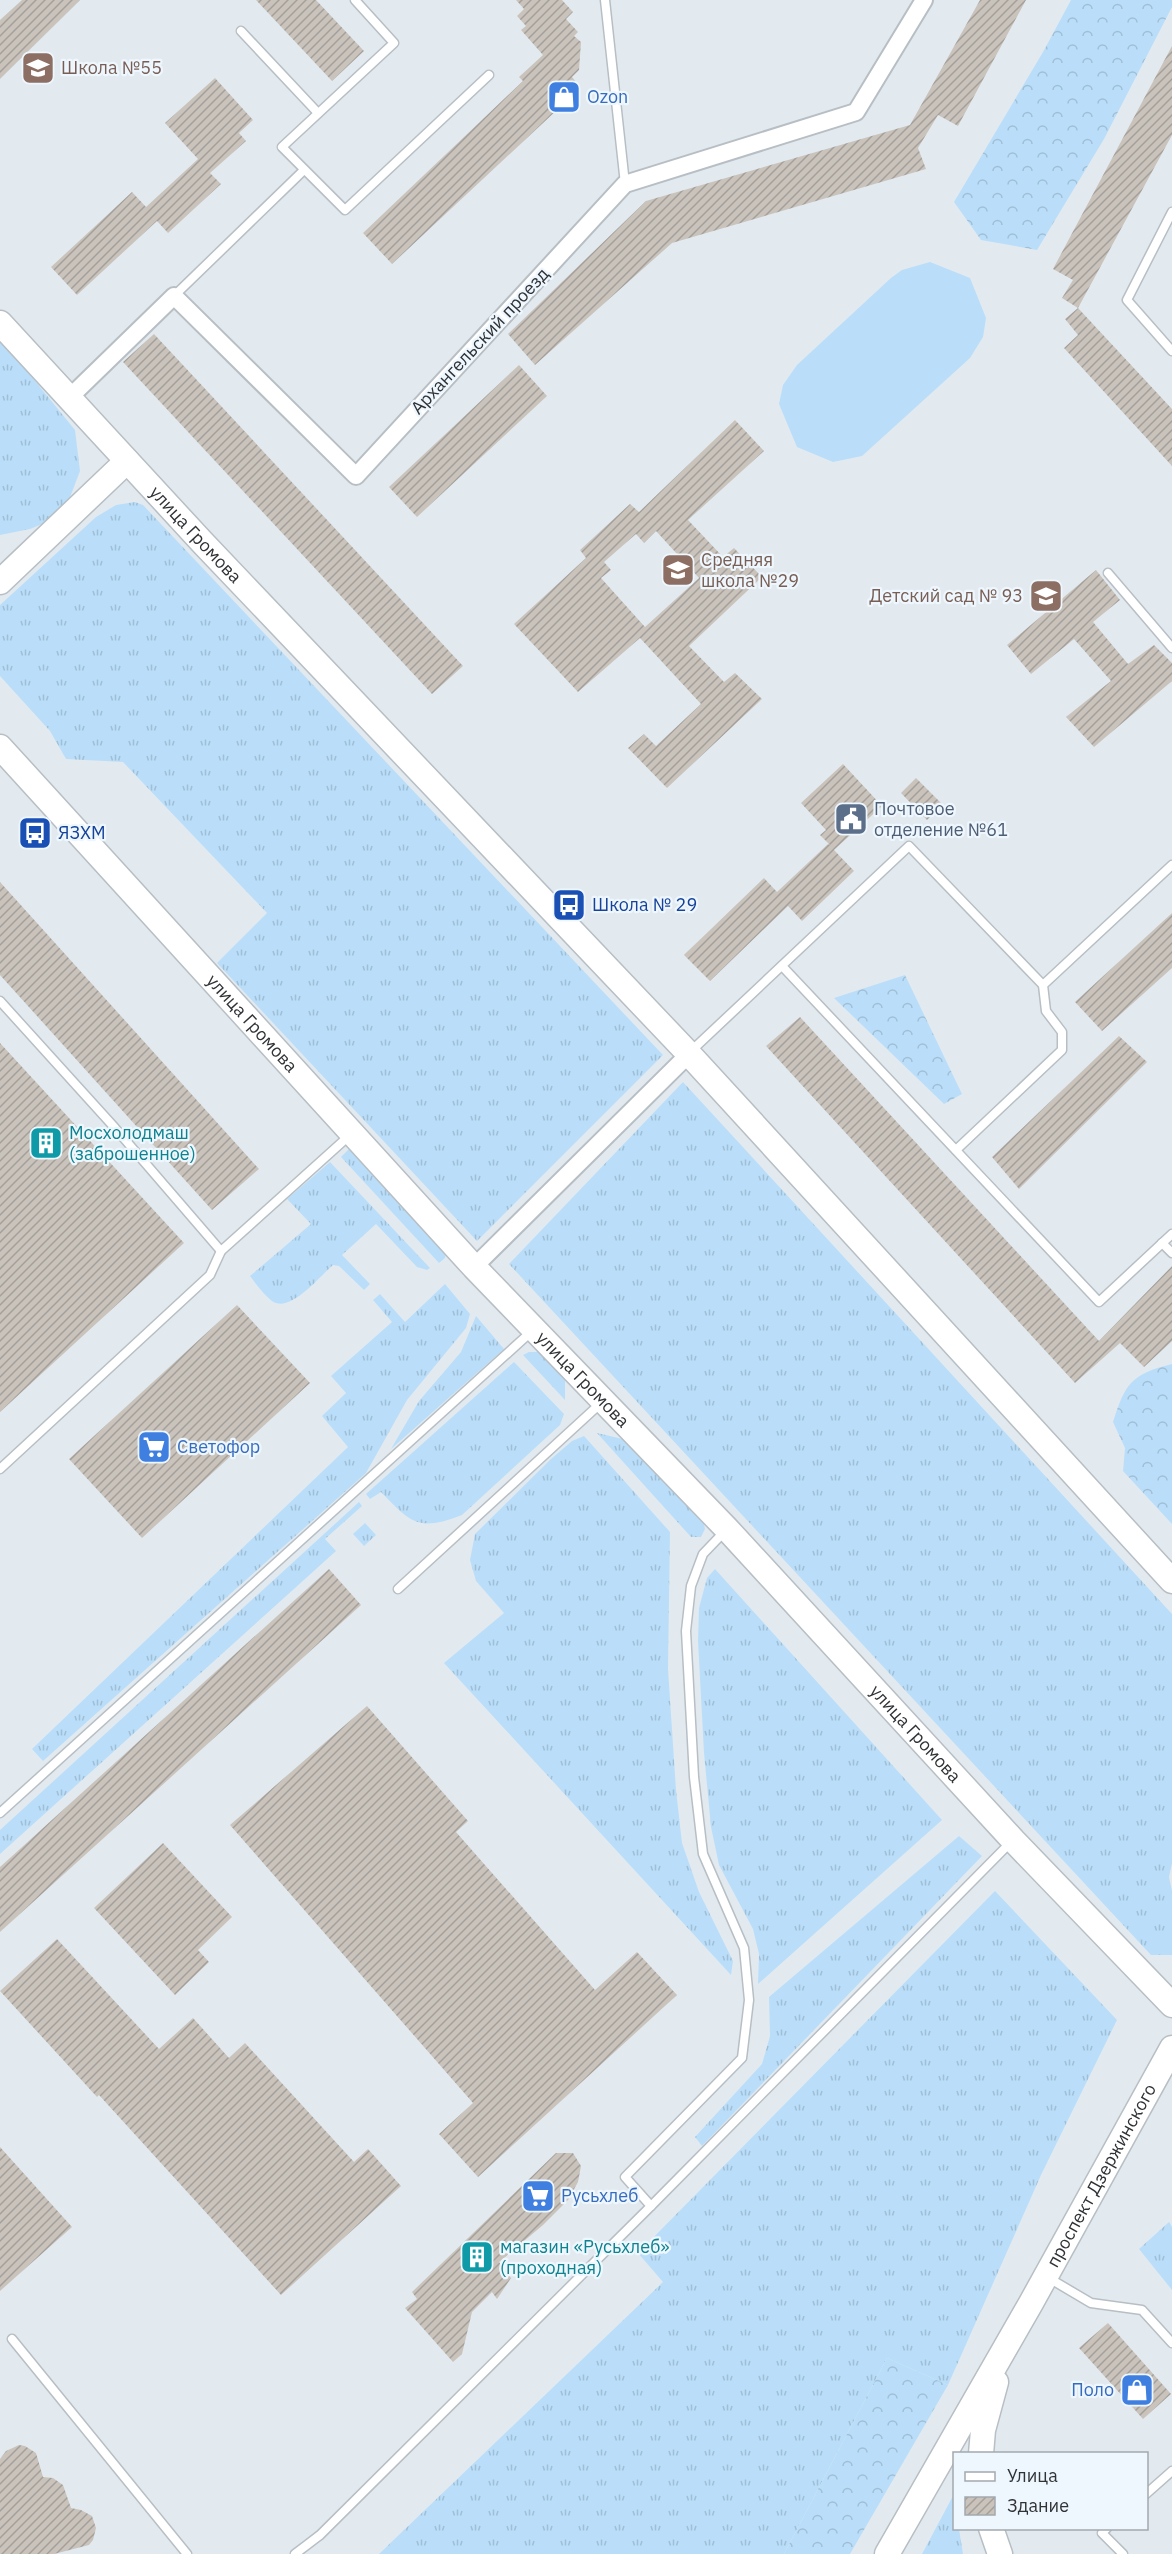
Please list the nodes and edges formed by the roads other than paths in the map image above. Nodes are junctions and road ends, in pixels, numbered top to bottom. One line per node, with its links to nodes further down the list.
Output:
1 (355, 0): 6 (lane)
2 (605, 0): 8 (lane)
3 (924, 0): 8 (street)
4 (241, 30): 6 (lane)
5 (489, 75): 7 (lane)
6 (318, 113): 7 (lane)
7 (304, 170): 10 (lane)
8 (625, 184): 10 (street, Архангельский проезд)
9 (1172, 212): 12 (lane)
10 (174, 296): 13 (street)
11 (0, 322): 13 (street, улица Громова)
12 (1172, 351)
13 (69, 398): 14 (street, улица Громова)
14 (128, 461): 16 (street); 23 (street, улица Громова)
15 (1108, 573): 17 (lane)
16 (0, 582)
17 (1172, 648)
18 (2, 751): 24 (street, улица Громова)
19 (1172, 865): 21 (lane)
20 (782, 966): 21 (lane); 23 (lane); 25 (lane)
21 (1043, 985): 25 (lane)
22 (0, 1001): 28 (lane)
23 (688, 1054): 30 (street); 35 (street, улица Громова)
24 (353, 1132): 28 (lane); 30 (street, улица Громова)
25 (956, 1150): 27 (lane)
26 (1172, 1234): 27 (lane)
27 (1162, 1243): 29 (lane)
28 (221, 1251): 33 (lane)
29 (1172, 1253)
30 (474, 1267): 31 (street, улица Громова)
31 (535, 1329): 32 (street, улица Громова); 37 (lane)
32 (603, 1400): 34 (street, улица Громова); 36 (lane)
33 (0, 1469)
34 (727, 1529): 38 (street, улица Громова); 41 (lane)
35 (1172, 1581)
36 (398, 1589)
37 (0, 1813)
38 (1013, 1840): 39 (street, улица Громова); 41 (lane)
39 (1172, 2005)
40 (1172, 2048): 42 (street, проспект Дзержинского)
41 (651, 2206): 52 (lane)
42 (1046, 2276): 43 (street, проспект Дзержинского); 45 (lane)
43 (1031, 2303): 46 (street); 53 (street)
44 (12, 2339): 51 (lane)
45 (1172, 2343)
46 (981, 2452)
47 (1172, 2471): 48 (lane)
48 (1148, 2492)
49 (991, 2530): 54 (street)
50 (1106, 2530): 55 (lane)
51 (187, 2554)
52 (295, 2554)
53 (887, 2554)
54 (1000, 2554)
55 (1124, 2554)

